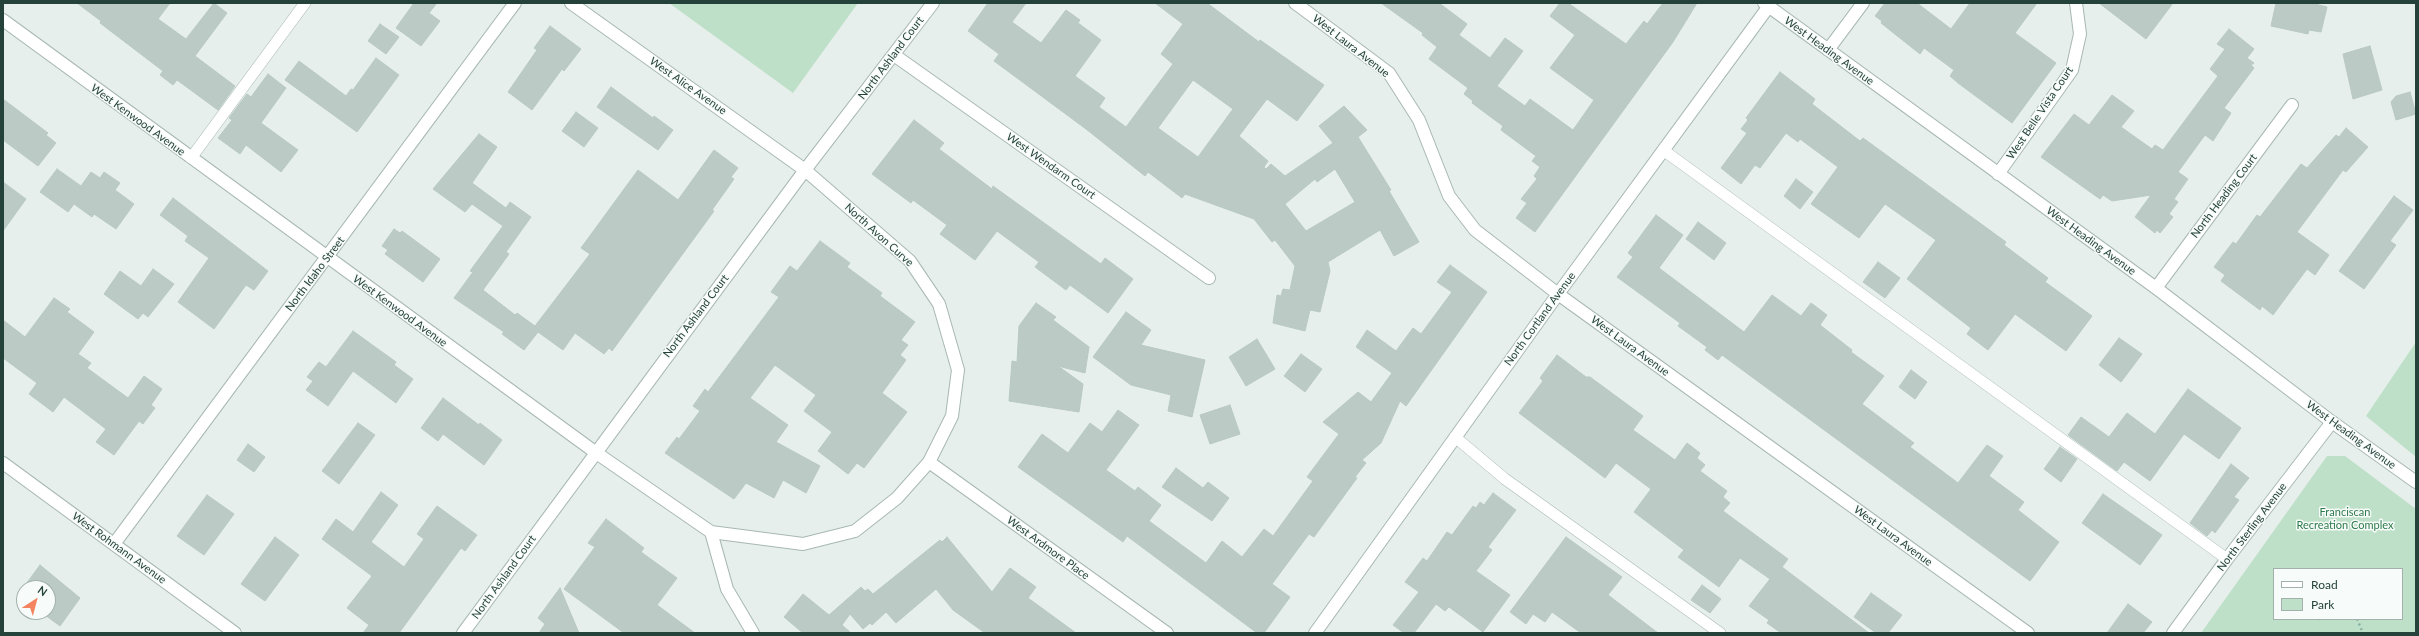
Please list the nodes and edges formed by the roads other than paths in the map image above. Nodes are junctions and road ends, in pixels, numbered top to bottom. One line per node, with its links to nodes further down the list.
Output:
1 (305, 3): 14 (lane)
2 (515, 3): 17 (street, North Idaho Street)
3 (572, 3): 15 (street, West Alice Avenue)
4 (933, 3): 11 (street, North Ashland Court)
5 (1295, 3): 20 (street, West Laura Avenue)
6 (1863, 3): 10 (street)
7 (2076, 3): 16 (street, West Belle Vista Court)
8 (1766, 5): 10 (street, West Heading Avenue); 13 (street, North Cortland Avenue)
9 (3, 20): 14 (street, West Kenwood Avenue)
10 (1828, 50): 16 (street, West Heading Avenue)
11 (894, 55): 15 (street, North Ashland Court); 18 (street, West Wendarm Court)
12 (2292, 105): 19 (street, North Heading Court)
13 (1664, 150): 20 (street, North Cortland Avenue); 29 (lane)
14 (190, 158): 17 (street, West Kenwood Avenue)
15 (805, 170): 23 (street, North Ashland Court); 24 (street, North Avon Curve)
16 (1998, 174): 19 (street, West Heading Avenue)
17 (327, 257): 23 (street, West Kenwood Avenue); 28 (street, North Idaho Street)
18 (1208, 278)
19 (2156, 288): 21 (street, West Heading Avenue)
20 (1558, 294): 22 (street, North Cortland Avenue); 36 (street, West Laura Avenue)
21 (2332, 422): 26 (street, West Heading Avenue); 29 (street, North Sterling Avenue)
22 (1455, 437): 34 (street, North Cortland Avenue); 35 (lane)
23 (595, 452): 27 (street, West Kenwood Avenue); 31 (street, North Ashland Court)
24 (929, 462): 27 (street, North Avon Curve); 33 (street, West Ardmore Place)
25 (3, 463): 28 (street, West Rohmann Avenue)
26 (2416, 482)
27 (712, 532): 32 (street)
28 (114, 544): 30 (street, West Rohmann Avenue)
29 (2226, 559): 37 (street, North Sterling Avenue)
30 (235, 633)
31 (463, 633)
32 (753, 633)
33 (1167, 633)
34 (1315, 633)
35 (1720, 633)
36 (2028, 633)
37 (2173, 633)

